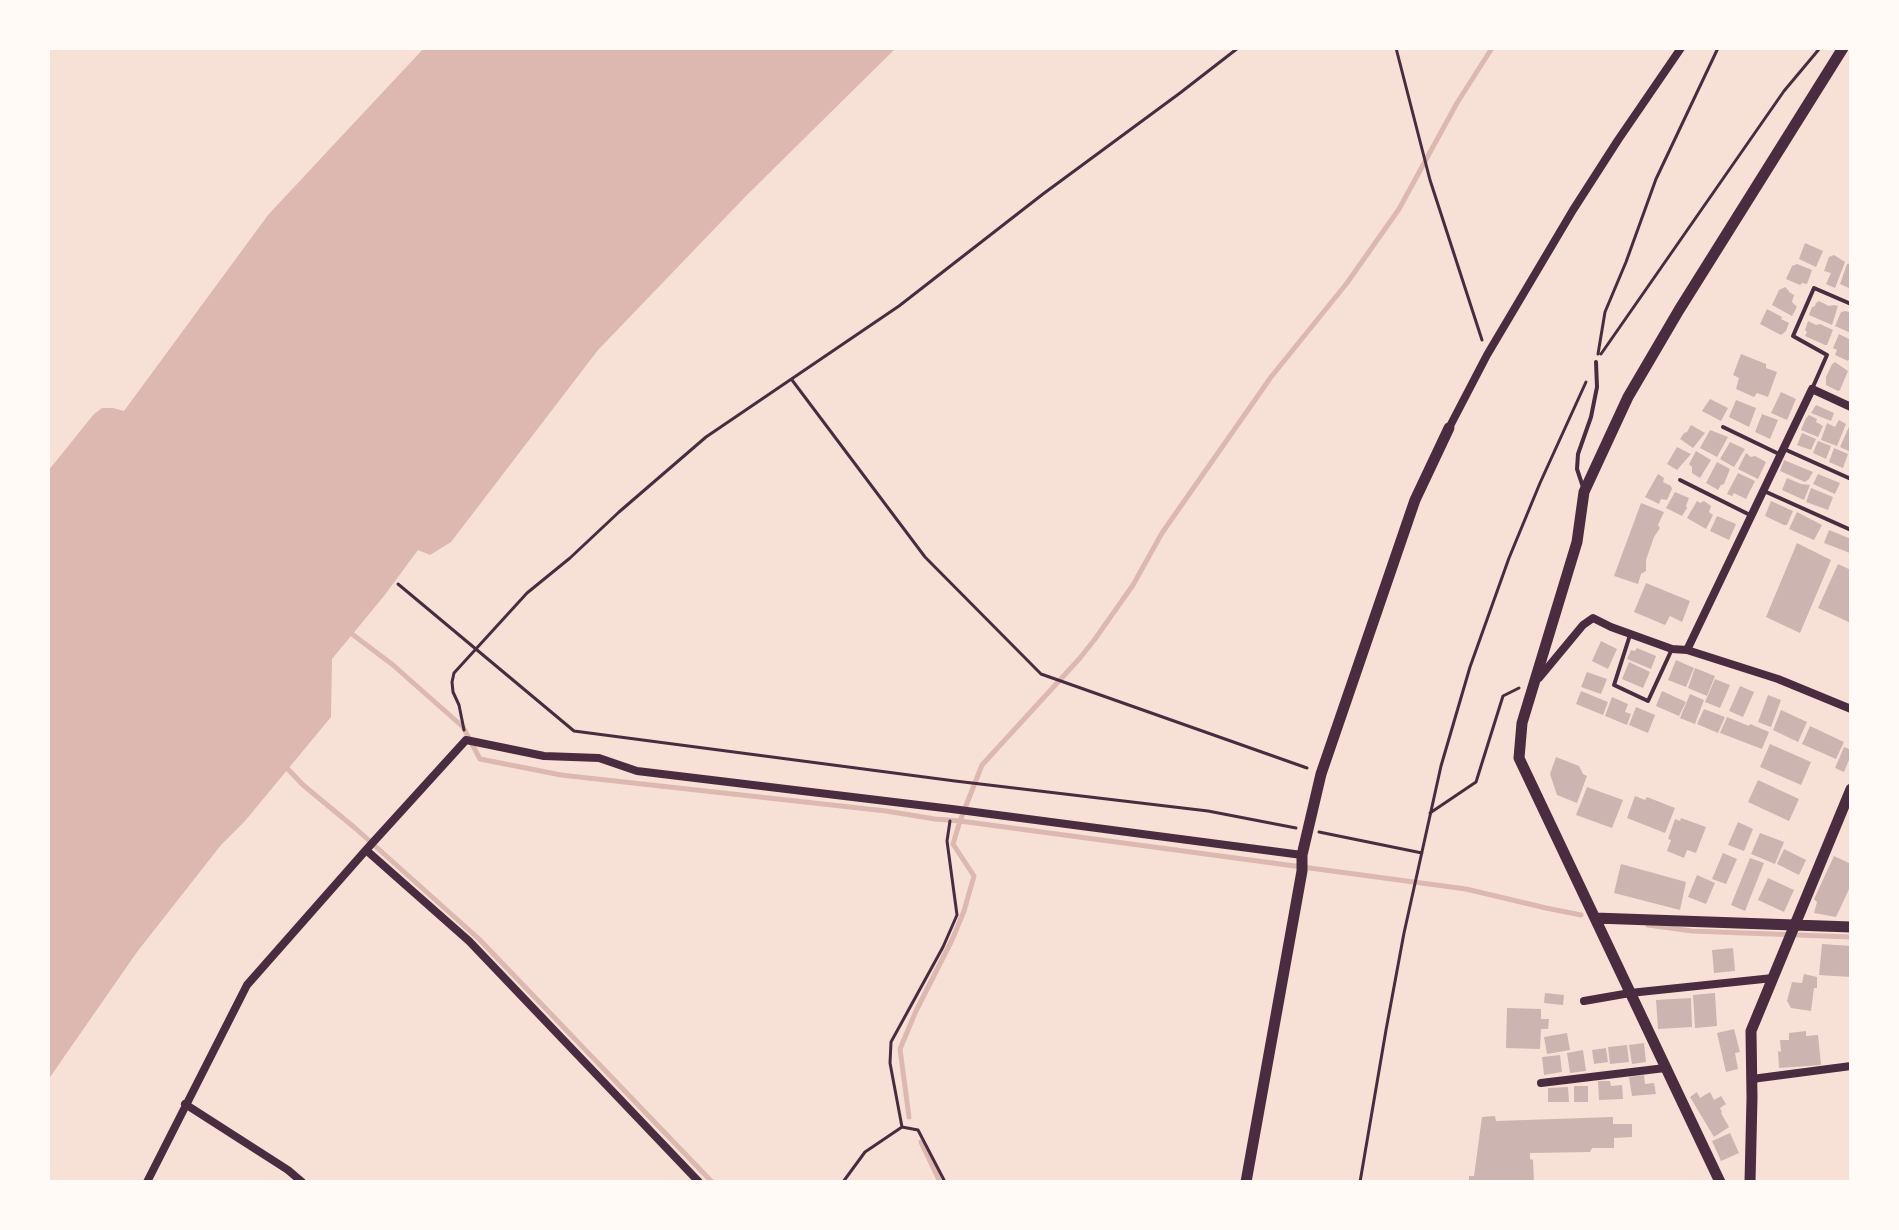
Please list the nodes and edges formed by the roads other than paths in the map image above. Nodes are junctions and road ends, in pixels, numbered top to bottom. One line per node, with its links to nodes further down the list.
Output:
1 (1681, 48): 8 (street)
2 (1843, 48): 13 (street)
3 (1851, 304): 5 (lane)
4 (1596, 362): 13 (lane)
5 (1812, 389): 6 (street); 9 (street)
6 (1851, 407)
7 (1723, 427): 9 (lane)
8 (1449, 428): 23 (street)
9 (1781, 451): 10 (lane); 12 (street)
10 (1851, 479)
11 (1680, 480): 14 (lane)
12 (1762, 490): 14 (street); 15 (lane)
13 (1584, 492): 19 (street)
14 (1750, 515): 18 (street)
15 (1851, 530)
16 (1630, 633): 17 (street); 17 (lane); 19 (street)
17 (1672, 649): 18 (street)
18 (1687, 650): 20 (street)
19 (1536, 681): 24 (street)
20 (1851, 709)
21 (1851, 789): 25 (street)
22 (366, 849): 23 (street); 34 (street); 37 (street)
23 (1302, 856): 38 (street)
24 (1595, 918): 25 (street); 28 (street)
25 (1794, 926): 26 (street); 27 (street)
26 (1851, 927)
27 (1773, 978): 28 (street); 32 (street)
28 (1630, 993): 29 (street); 31 (street)
29 (1584, 1001)
30 (1851, 1066): 32 (street)
31 (1665, 1068): 33 (street); 39 (street)
32 (1752, 1079): 40 (street)
33 (1541, 1083)
34 (185, 1104): 35 (street); 36 (street)
35 (147, 1182)
36 (302, 1182)
37 (699, 1182)
38 (1246, 1182)
39 (1720, 1182)
40 (1750, 1182)

